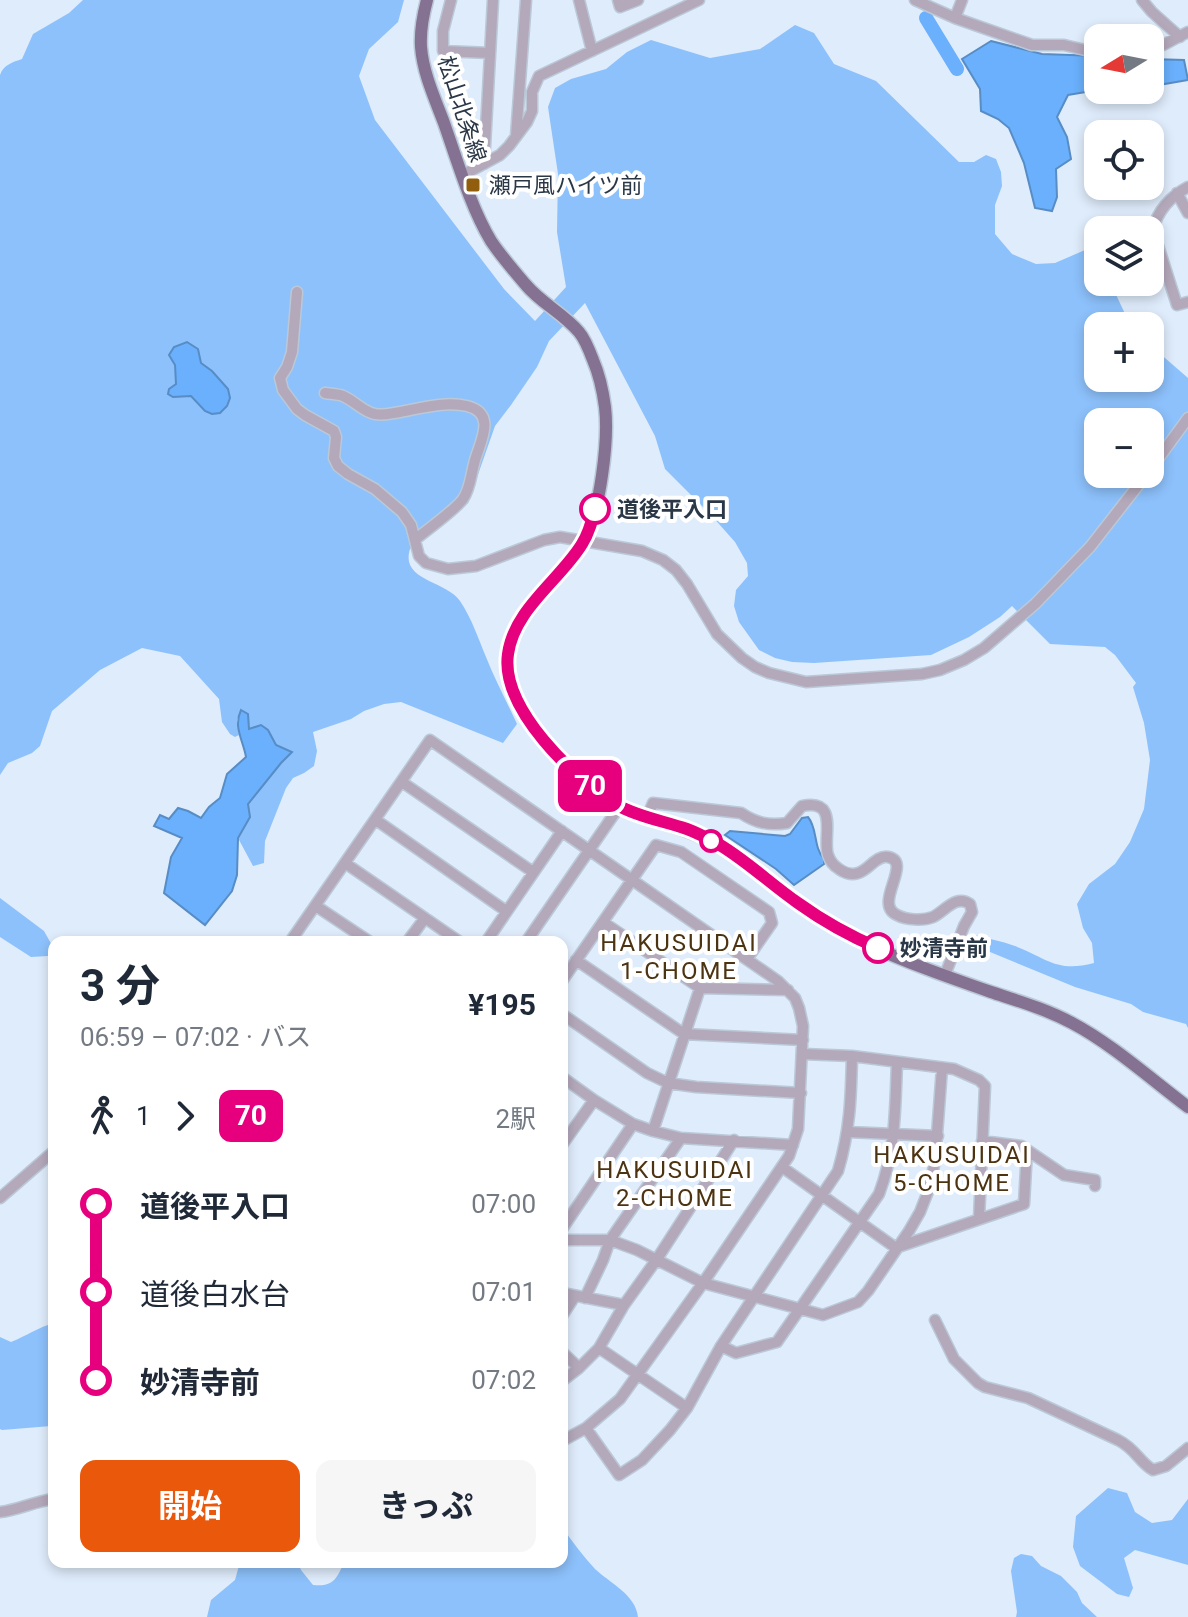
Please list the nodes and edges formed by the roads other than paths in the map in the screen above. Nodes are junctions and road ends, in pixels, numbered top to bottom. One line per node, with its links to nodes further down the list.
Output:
1 (427, 0): 20 (main road, 松山北条線)
2 (451, 0): 17 (street)
3 (493, 0): 17 (street)
4 (579, 0): 16 (street)
5 (618, 0): 6 (street)
6 (638, 0)
7 (915, 0): 12 (street)
8 (962, 0): 12 (street)
9 (1142, 0): 13 (street)
10 (527, 2): 18 (street)
11 (694, 2): 16 (street)
12 (955, 18): 15 (street)
13 (1184, 34): 14 (street)
14 (1164, 44)
15 (1084, 50)
16 (592, 51): 18 (street)
17 (490, 53): 19 (street)
18 (516, 136): 19 (street)
19 (484, 164): 20 (street)
20 (463, 175): 30 (main road, 松山北条線)
21 (1183, 190): 22 (street); 24 (street)
22 (1188, 213)
23 (297, 292): 29 (street)
24 (1188, 302)
25 (325, 393): 29 (street)
26 (1188, 418): 27 (street)
27 (1164, 450)
28 (1136, 488): 30 (street)
29 (416, 539): 30 (street)
30 (584, 541): 32 (main road, 松山北条線)
31 (402, 782): 34 (street); 35 (street); 38 (street)
32 (619, 807): 33 (main road, 松山北条線); 36 (street)
33 (647, 817): 55 (main road, 松山北条線); 55 (street)
34 (376, 820): 37 (street); 41 (street)
35 (562, 831): 36 (street); 38 (street)
36 (589, 851): 39 (street); 51 (street)
37 (345, 863): 40 (street); 42 (street)
38 (533, 872): 41 (street)
39 (631, 880): 43 (street); 52 (street); 52 (street)
40 (316, 906): 44 (street); 45 (street)
41 (506, 911): 50 (street)
42 (425, 918): 48 (street); 49 (street)
43 (603, 922): 53 (street); 56 (street)
44 (355, 932): 46 (street); 47 (street)
45 (294, 936)
46 (352, 936)
47 (361, 936)
48 (412, 936)
49 (451, 936)
50 (490, 936)
51 (530, 936)
52 (747, 959): 57 (street)
53 (576, 960): 54 (street); 59 (street)
54 (568, 972)
55 (945, 975): 69 (main road, 松山北条線)
56 (700, 988): 57 (street); 59 (street)
57 (788, 990): 60 (street)
58 (568, 1018): 66 (street)
59 (684, 1034): 60 (street); 66 (street)
60 (803, 1040): 61 (street)
61 (803, 1054): 62 (street); 67 (street)
62 (852, 1056): 63 (street); 72 (street)
63 (897, 1062): 64 (street); 73 (street)
64 (942, 1068): 74 (street); 78 (street)
65 (568, 1081): 68 (street)
66 (668, 1083): 67 (street); 71 (street)
67 (801, 1093): 79 (street)
68 (594, 1100): 70 (street); 75 (street)
69 (1188, 1107)
70 (633, 1124): 71 (street); 87 (street)
71 (653, 1131): 76 (street)
72 (848, 1132): 73 (street); 84 (street)
73 (893, 1134): 74 (street); 88 (street)
74 (938, 1136): 91 (street)
75 (568, 1137)
76 (681, 1138): 77 (street); 90 (street)
77 (734, 1140): 79 (street); 92 (street)
78 (982, 1141): 80 (street); 86 (street)
79 (793, 1145): 82 (street)
80 (1027, 1150): 83 (street); 86 (street)
81 (48, 1156): 85 (street)
82 (782, 1167): 84 (street); 93 (street)
83 (1095, 1186)
84 (823, 1196): 88 (street); 96 (street)
85 (0, 1198)
86 (979, 1219): 91 (street)
87 (568, 1220)
88 (860, 1223): 91 (street); 98 (street)
89 (568, 1240): 90 (street)
90 (610, 1240): 92 (street); 95 (street)
91 (896, 1248): 98 (street)
92 (657, 1259): 93 (street); 97 (street)
93 (703, 1283): 96 (street); 105 (street)
94 (568, 1294): 95 (street)
95 (580, 1297): 97 (street); 99 (street)
96 (753, 1298): 98 (street); 101 (street)
97 (624, 1305): 102 (street)
98 (801, 1308): 101 (street)
99 (568, 1310)
100 (935, 1320): 110 (street)
101 (721, 1346): 107 (street)
102 (599, 1348): 104 (street); 105 (street)
103 (568, 1358): 104 (street)
104 (579, 1368): 106 (street)
105 (639, 1375): 107 (street); 108 (street)
106 (568, 1376)
107 (687, 1408): 108 (street)
108 (586, 1428): 109 (street)
109 (568, 1438)
110 (1188, 1448)
111 (48, 1499): 112 (street)
112 (0, 1512)

